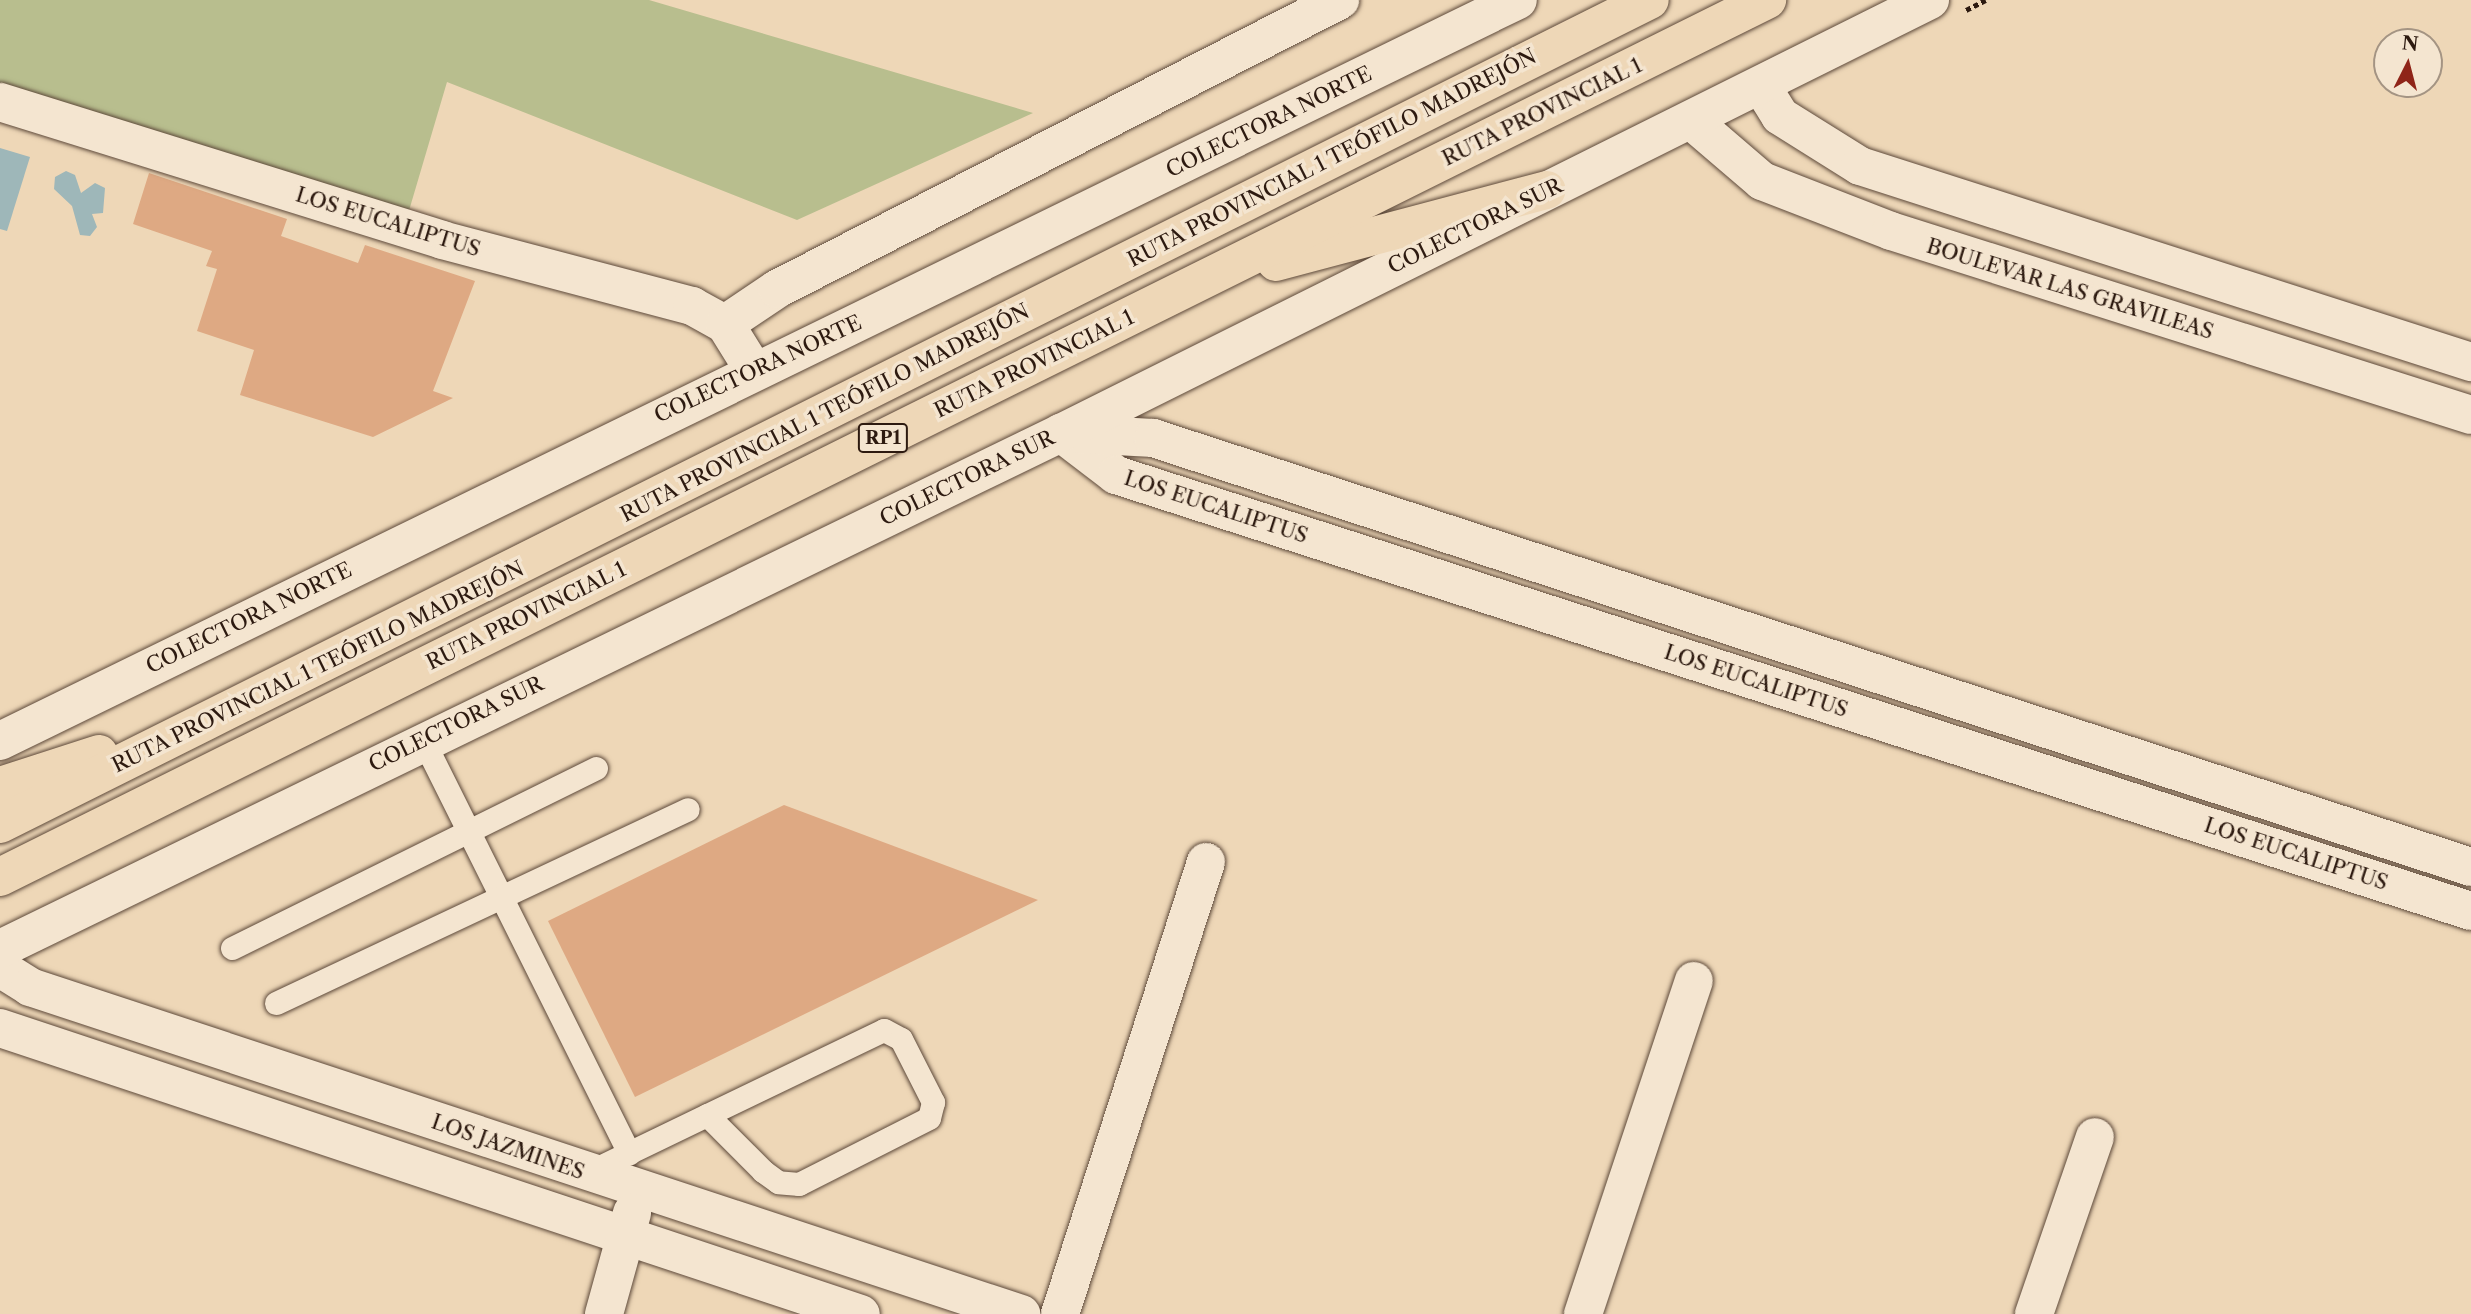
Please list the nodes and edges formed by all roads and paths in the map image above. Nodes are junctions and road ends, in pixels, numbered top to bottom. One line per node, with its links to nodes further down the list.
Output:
1 (1340, 0): 13 (street)
2 (1518, 0): 15 (street, COLECTORA NORTE)
3 (1650, 0): 18 (main road, RUTA PROVINCIAL 1 TEÓFILO MADREJÓN / RP1)
4 (1767, 0): 12 (main road, RUTA PROVINCIAL 1 / RP1)
5 (1924, 1): 6 (street, COLECTORA SUR)
6 (1762, 87): 8 (street, COLECTORA SUR); 9 (street)
7 (0, 102): 13 (street, LOS EUCALIPTUS)
8 (1692, 121): 10 (street, COLECTORA SUR); 11 (street, BOULEVAR LAS GRAVILEAS)
9 (1919, 185): 11 (street); 14 (street)
10 (1547, 190): 12 (main road); 17 (street, COLECTORA SUR)
11 (1891, 231): 16 (street, BOULEVAR LAS GRAVILEAS)
12 (1196, 284): 28 (main road, RUTA PROVINCIAL 1 / RP1)
13 (725, 324): 15 (street, LOS EUCALIPTUS)
14 (2471, 362)
15 (753, 369): 20 (street, COLECTORA NORTE)
16 (2471, 415)
17 (1061, 433): 19 (street, COLECTORA SUR); 27 (street, LOS EUCALIPTUS); 30 (street, LOS EUCALIPTUS)
18 (231, 712): 22 (main road); 24 (main road, RUTA PROVINCIAL 1 TEÓFILO MADREJÓN / RP1)
19 (423, 740): 25 (lane); 32 (street, COLECTORA SUR)
20 (0, 741)
21 (596, 768): 25 (lane)
22 (0, 786)
23 (688, 808): 29 (lane)
24 (0, 824)
25 (467, 833): 29 (lane); 31 (lane)
26 (1206, 862): 46 (street)
27 (2471, 867)
28 (0, 877)
29 (497, 896): 35 (lane); 39 (lane)
30 (2471, 911)
31 (232, 948)
32 (0, 949)
33 (0, 968): 40 (street, LOS JAZMINES)
34 (1694, 981): 47 (street)
35 (276, 1003)
36 (0, 1028): 42 (street)
37 (707, 1115): 37 (lane); 39 (lane)
38 (2095, 1137): 48 (street)
39 (629, 1153): 40 (lane)
40 (586, 1174): 41 (street, LOS JAZMINES)
41 (638, 1190): 42 (street); 45 (street, LOS JAZMINES)
42 (626, 1237): 43 (street); 44 (street)
43 (604, 1314)
44 (861, 1314)
45 (1021, 1314)
46 (1060, 1314)
47 (1583, 1314)
48 (2034, 1314)

